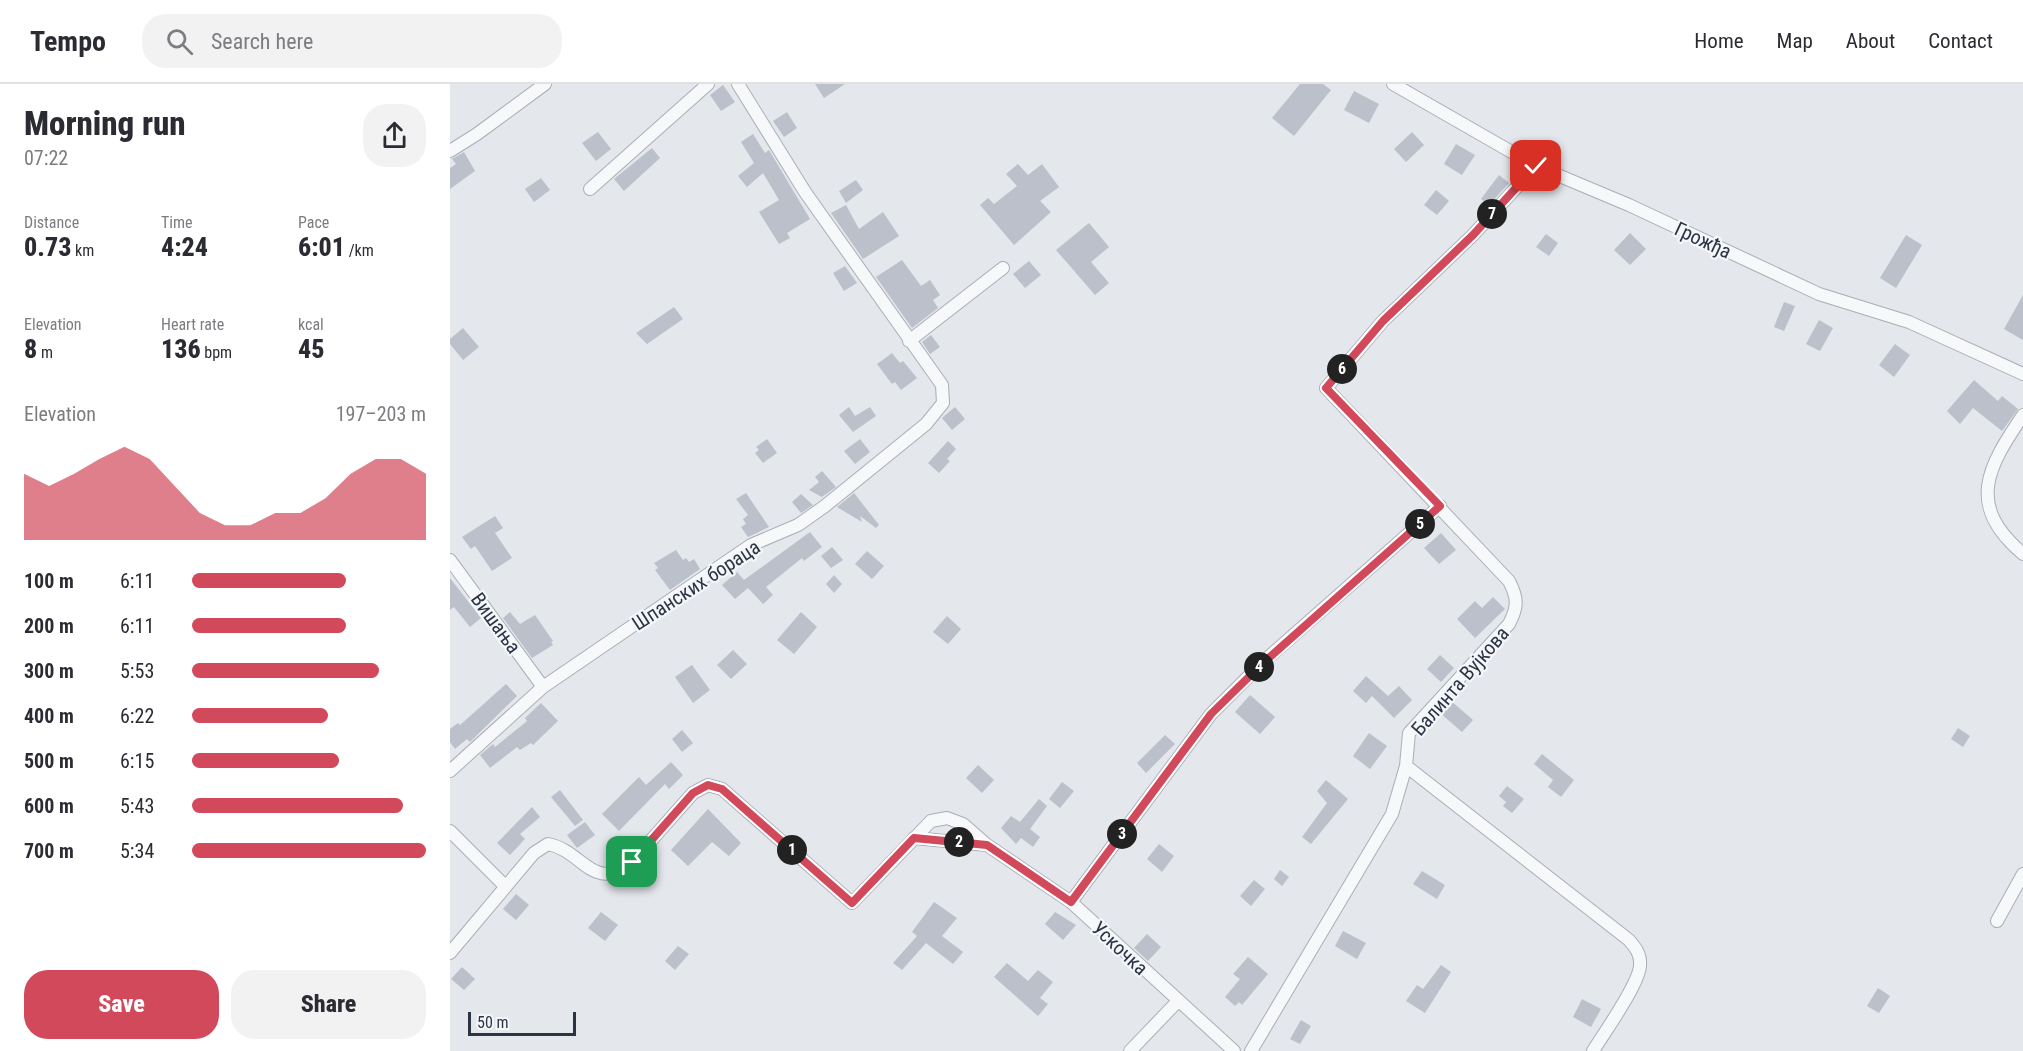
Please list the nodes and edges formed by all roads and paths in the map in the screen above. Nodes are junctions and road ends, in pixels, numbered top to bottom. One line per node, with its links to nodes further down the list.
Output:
1 (545, 84): 5 (street)
2 (708, 84): 7 (street)
3 (738, 84): 9 (street, Шпанских бораца)
4 (1394, 84): 6 (street, Грожђа)
5 (450, 151)
6 (1536, 166): 10 (street, Грожђа); 12 (street, Балинта Вујкова)
7 (590, 189)
8 (1002, 268): 9 (street)
9 (909, 341): 15 (street, Шпанских бораца)
10 (2023, 374)
11 (2023, 414): 13 (street)
12 (1440, 506): 16 (street, Балинта Вујкова); 23 (street)
13 (2023, 554)
14 (450, 560): 15 (street, Вишања)
15 (543, 687): 17 (street, Шпанских бораца)
16 (1406, 766): 29 (street); 30 (street)
17 (450, 771)
18 (450, 831): 22 (street)
19 (914, 838): 20 (street); 20 (street, Ускочка); 22 (street, Ускочка)
20 (987, 845): 23 (street, Ускочка)
21 (2023, 874): 24 (street)
22 (505, 886): 25 (street, Ускочка)
23 (1071, 902): 26 (street, Ускочка)
24 (1997, 921)
25 (450, 953)
26 (1178, 1001): 27 (street); 28 (street, Ускочка)
27 (1130, 1051)
28 (1234, 1051)
29 (1251, 1051)
30 (1593, 1051)

